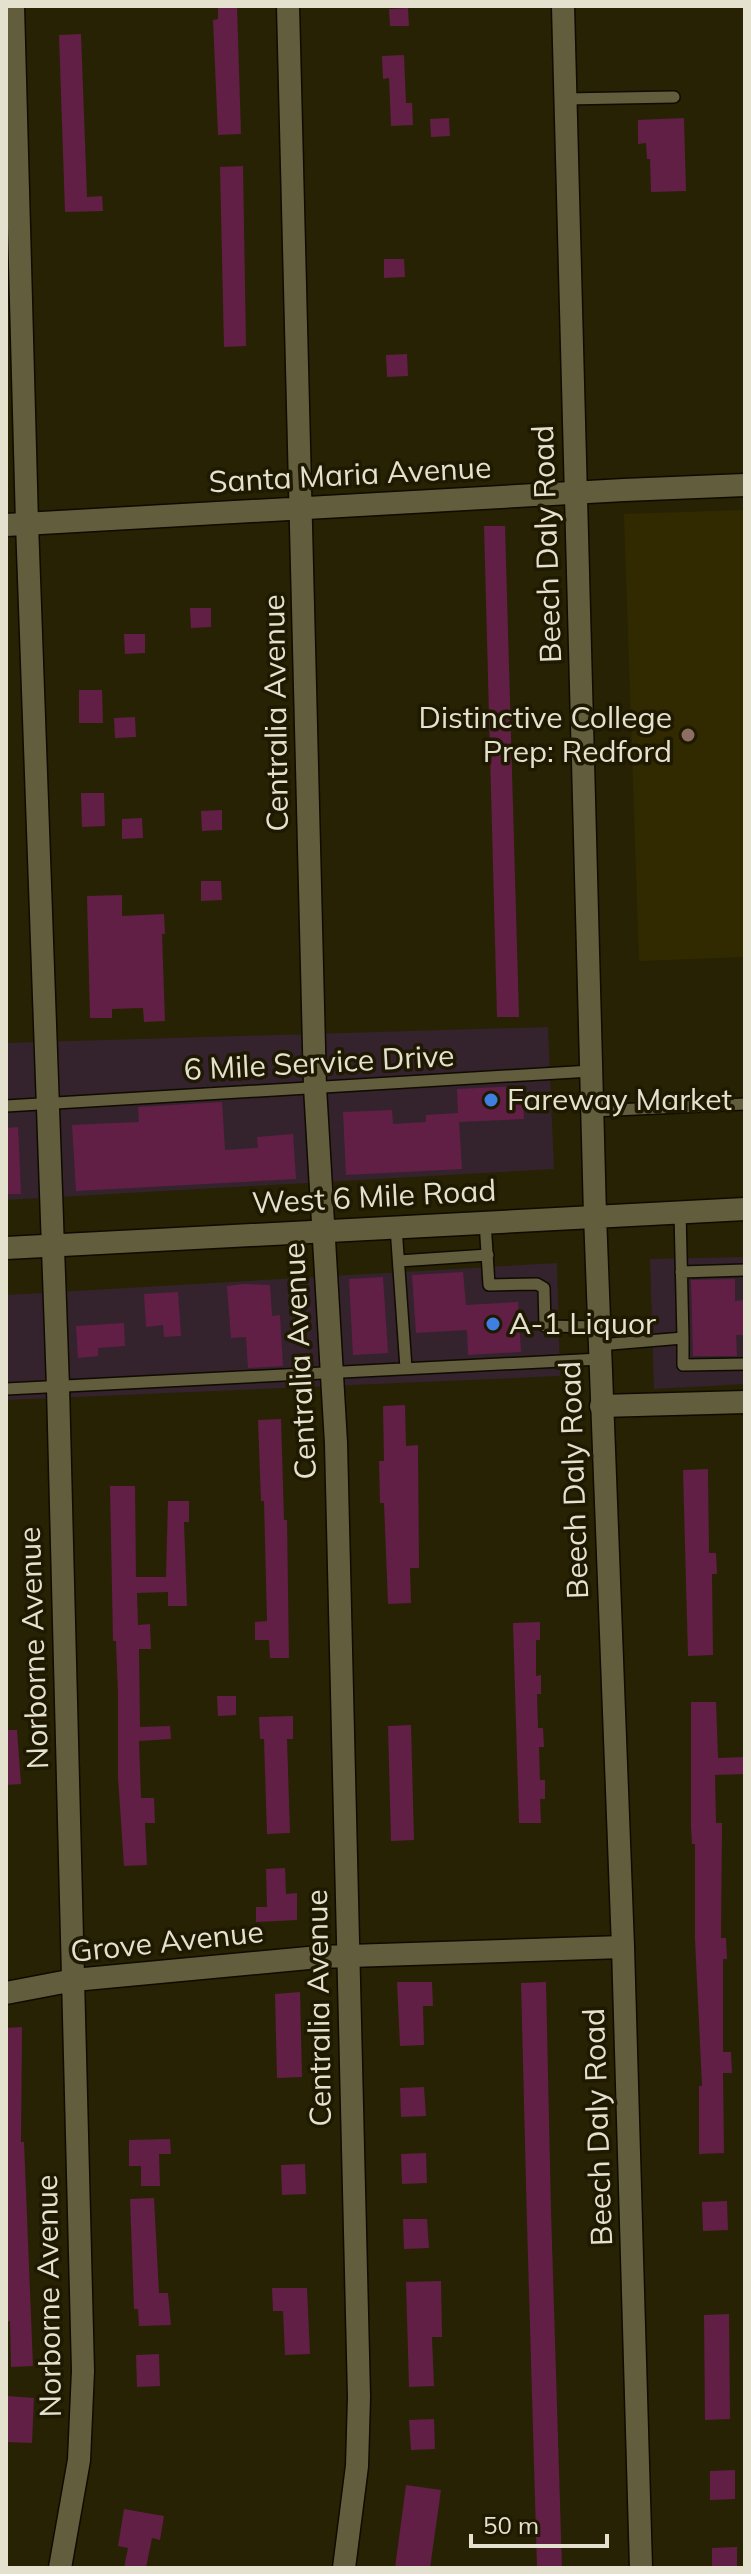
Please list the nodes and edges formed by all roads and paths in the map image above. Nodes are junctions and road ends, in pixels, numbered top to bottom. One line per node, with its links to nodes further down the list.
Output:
1 (13, 6): 9 (street, Norborne Avenue)
2 (288, 6): 8 (street, Centralia Avenue)
3 (563, 6): 5 (street, Beech Daly Road)
4 (674, 97): 5 (lane)
5 (565, 99): 7 (street, Beech Daly Road)
6 (745, 485): 7 (street, Santa Maria Avenue)
7 (576, 493): 8 (street, Santa Maria Avenue); 10 (street, Beech Daly Road)
8 (302, 507): 9 (street, Santa Maria Avenue); 11 (street, Centralia Avenue)
9 (16, 524): 12 (street, Norborne Avenue)
10 (591, 1071): 11 (lane, 6 Mile Service Drive); 15 (street, Beech Daly Road)
11 (315, 1087): 12 (lane, 6 Mile Service Drive); 21 (street, Centralia Avenue)
12 (49, 1103): 14 (lane, 6 Mile Service Drive); 22 (street, Norborne Avenue)
13 (745, 1104): 15 (lane)
14 (6, 1106)
15 (593, 1111): 18 (street, Beech Daly Road)
16 (745, 1209): 17 (street, West 6 Mile Road)
17 (680, 1212): 18 (street, West 6 Mile Road); 27 (lane)
18 (595, 1215): 19 (street, West 6 Mile Road); 29 (street, Beech Daly Road)
19 (485, 1221): 20 (street, West 6 Mile Road); 24 (lane)
20 (396, 1226): 21 (street, West 6 Mile Road); 25 (lane)
21 (322, 1230): 22 (street, West 6 Mile Road); 32 (street, Centralia Avenue)
22 (53, 1245): 23 (street, West 6 Mile Road); 33 (street, Norborne Avenue)
23 (6, 1248)
24 (488, 1255): 25 (lane); 29 (lane)
25 (399, 1261): 31 (lane)
26 (745, 1270): 27 (lane)
27 (681, 1272): 28 (lane)
28 (683, 1338): 29 (lane); 30 (lane)
29 (599, 1344): 31 (lane); 36 (street, Beech Daly Road)
30 (745, 1364)
31 (406, 1368): 32 (lane)
32 (332, 1372): 33 (lane); 38 (street, Centralia Avenue)
33 (58, 1387): 34 (lane); 39 (street, Norborne Avenue)
34 (6, 1389)
35 (745, 1402): 36 (street)
36 (601, 1406): 37 (street, Beech Daly Road)
37 (623, 1947): 38 (street, Grove Avenue); 43 (street, Beech Daly Road)
38 (349, 1957): 39 (street, Grove Avenue); 42 (street, Centralia Avenue)
39 (74, 1980): 40 (street, Grove Avenue); 41 (street, Norborne Avenue)
40 (6, 1993)
41 (60, 2568)
42 (344, 2568)
43 (641, 2568)

